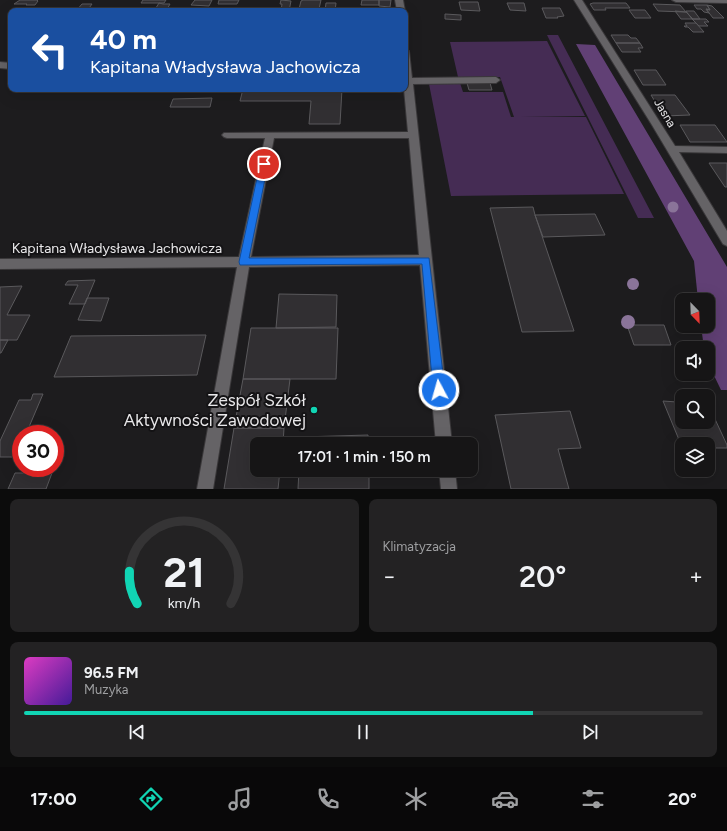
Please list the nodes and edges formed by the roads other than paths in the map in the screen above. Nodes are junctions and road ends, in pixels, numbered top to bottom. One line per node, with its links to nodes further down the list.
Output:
1 (578, 0): 10 (street, Jasna)
2 (676, 0): 3 (street)
3 (727, 1)
4 (408, 76): 5 (street)
5 (496, 80)
6 (408, 84): 8 (street)
7 (227, 135): 9 (street)
8 (414, 135): 9 (street); 13 (street)
9 (270, 136): 14 (street)
10 (671, 149): 11 (street); 12 (street, Jasna)
11 (727, 150)
12 (727, 241)
13 (426, 260): 14 (street, Kapitana Władysława Jachowicza); 16 (street)
14 (244, 262): 15 (street, Kapitana Władysława Jachowicza); 18 (street)
15 (0, 264)
16 (443, 437)
17 (448, 477): 19 (street)
18 (205, 489)
19 (449, 489)

